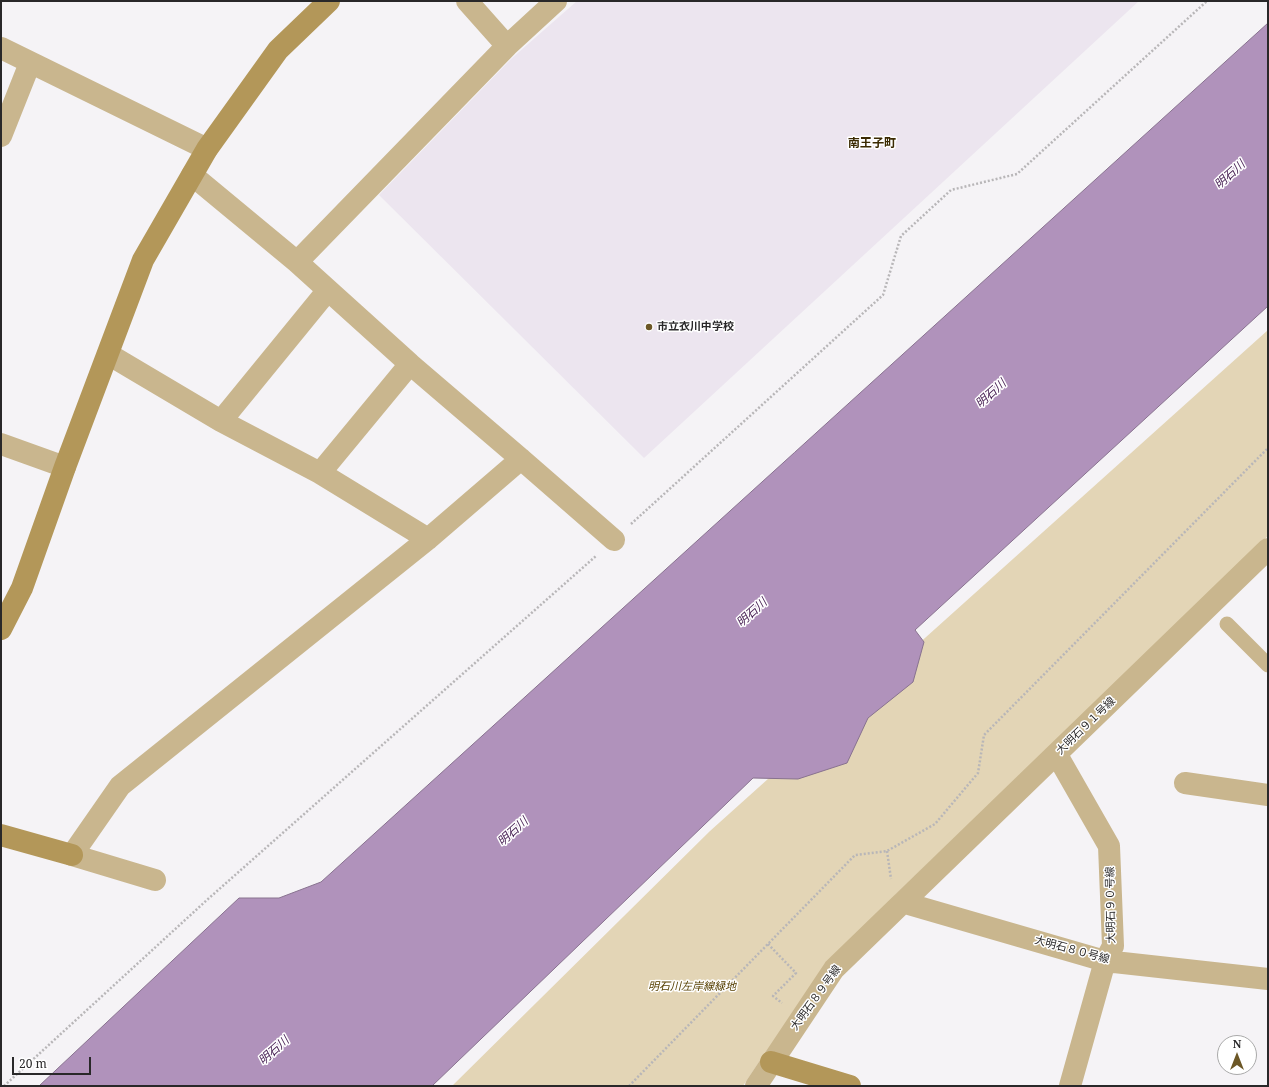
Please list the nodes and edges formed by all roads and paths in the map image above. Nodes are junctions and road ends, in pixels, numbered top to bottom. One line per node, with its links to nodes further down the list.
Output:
1 (329, 1): 8 (street)
2 (467, 1): 4 (street)
3 (556, 1): 4 (street)
4 (507, 46): 10 (street)
5 (1, 48): 6 (street)
6 (30, 63): 7 (street); 8 (street)
7 (1, 136)
8 (206, 149): 9 (street)
9 (192, 175): 10 (street); 12 (street)
10 (297, 262): 11 (street)
11 (328, 290): 13 (street); 14 (street)
12 (108, 354): 14 (street); 18 (street)
13 (410, 364): 17 (street); 19 (street)
14 (221, 421): 19 (street)
15 (1, 444): 18 (street)
16 (1268, 448): 30 (path)
17 (522, 459): 20 (street); 21 (street)
18 (65, 467): 24 (street)
19 (320, 473): 20 (street)
20 (428, 539): 31 (street)
21 (614, 540)
22 (1267, 553): 26 (street, 大明石９１号線)
23 (1227, 624): 25 (lane)
24 (1, 629)
25 (1268, 665)
26 (1057, 755): 34 (street, 大明石９１号線); 36 (street, 大明石９０号線)
27 (1185, 783): 28 (street)
28 (1268, 794)
29 (1, 835): 31 (street)
30 (887, 851): 33 (path); 35 (path)
31 (72, 855): 32 (street)
32 (155, 880)
33 (891, 880)
34 (905, 902): 36 (street, 大明石８０号線); 39 (street, 大明石８９号線)
35 (768, 944): 38 (path); 40 (path)
36 (1105, 961): 37 (street, 大明石８０号線); 43 (street, 大明石９０号線)
37 (1268, 979)
38 (773, 996)
39 (771, 1062): 41 (street, 大明石８９号線); 42 (street)
40 (629, 1086)
41 (756, 1086)
42 (850, 1086)
43 (1070, 1086)

